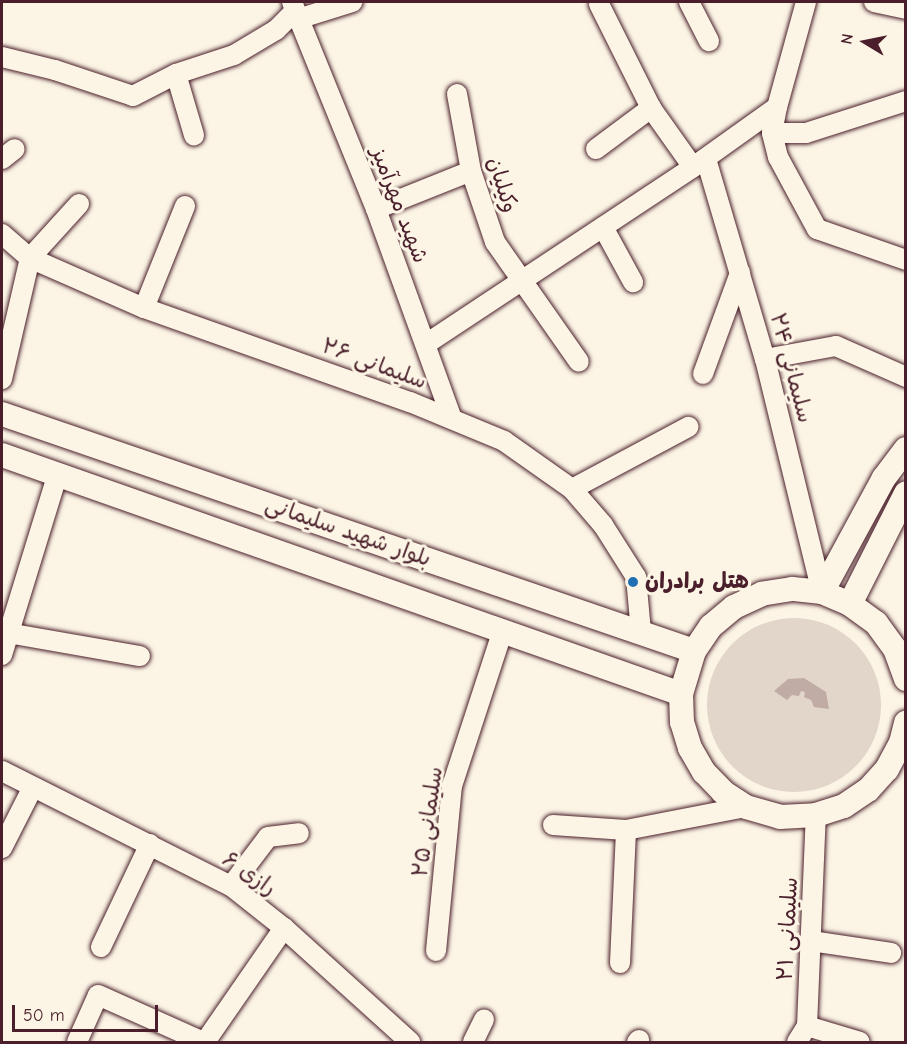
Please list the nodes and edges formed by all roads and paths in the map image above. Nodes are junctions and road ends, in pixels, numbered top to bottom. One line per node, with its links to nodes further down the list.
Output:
1 (352, 2): 7 (street)
2 (689, 2): 8 (street)
3 (806, 2): 13 (street)
4 (876, 2): 6 (street)
5 (599, 4): 14 (street, سلیمانی ۲۴)
6 (906, 9)
7 (295, 11): 10 (street); 22 (street, شهید مهرآمیز)
8 (709, 41)
9 (2, 57): 10 (street)
10 (176, 74): 16 (street)
11 (458, 94): 19 (street, وکیلیان)
12 (906, 101): 15 (street)
13 (777, 107): 15 (street); 18 (street)
14 (651, 108): 17 (street); 18 (street, سلیمانی ۲۴)
15 (772, 133): 26 (street)
16 (194, 135)
17 (596, 149)
18 (699, 163): 23 (street); 27 (street, سلیمانی ۲۴)
19 (471, 171): 22 (street); 28 (street, وکیلیان)
20 (79, 204): 25 (street)
21 (184, 206): 30 (street)
22 (376, 209): 31 (street, شهید مهرآمیز)
23 (603, 227): 28 (street); 29 (street)
24 (2, 234): 25 (street, سلیمانی ۲۶)
25 (30, 258): 30 (street, سلیمانی ۲۶); 36 (street)
26 (906, 260)
27 (740, 273): 32 (street, سلیمانی ۲۴); 34 (street)
28 (522, 280): 31 (street); 33 (street, وکیلیان)
29 (633, 282)
30 (144, 308): 38 (street, سلیمانی ۲۶)
31 (426, 344): 38 (street, شهید مهرآمیز)
32 (765, 359): 35 (street); 45 (street, سلیمانی ۲۴)
33 (579, 362)
34 (703, 374)
35 (906, 377)
36 (2, 380)
37 (2, 414): 47 (main road, بلوار شهید سلیمانی)
38 (452, 419): 43 (street, سلیمانی ۲۶)
39 (688, 427): 43 (street)
40 (906, 449): 45 (main road)
41 (2, 455): 42 (main road, بلوار شهید سلیمانی)
42 (58, 473): 48 (main road, بلوار شهید سلیمانی); 49 (street)
43 (572, 489): 47 (street, سلیمانی ۲۶)
44 (906, 493): 46 (main road)
45 (822, 592): 46 (main road); 50 (main road)
46 (850, 604): 53 (main road)
47 (641, 632): 50 (main road, بلوار شهید سلیمانی)
48 (502, 633): 54 (main road, بلوار شهید سلیمانی); 69 (street, سلیمانی ۲۵)
49 (4, 634): 51 (street); 52 (street)
50 (694, 651): 54 (main road)
51 (2, 656)
52 (140, 656)
53 (906, 679)
54 (681, 694): 58 (main road)
55 (904, 737): 59 (main road)
56 (2, 771): 57 (street, رازی ۶)
57 (33, 786): 63 (street, رازی ۶); 64 (street)
58 (746, 807): 59 (main road); 61 (street)
59 (816, 815): 67 (street, سلیمانی ۲۱)
60 (553, 825): 61 (street)
61 (626, 831): 71 (street)
62 (299, 833): 65 (street)
63 (150, 844): 65 (street, رازی ۶); 68 (street)
64 (2, 848)
65 (231, 886): 66 (street, رازی ۶)
66 (284, 928): 75 (street); 76 (street, رازی ۶)
67 (811, 940): 70 (street); 73 (street, سلیمانی ۲۱)
68 (101, 947)
69 (436, 951)
70 (891, 953)
71 (620, 963)
72 (484, 1019): 77 (street)
73 (802, 1034): 78 (street)
74 (77, 1042): 75 (street)
75 (204, 1042)
76 (407, 1042)
77 (473, 1042)
78 (860, 1042)

